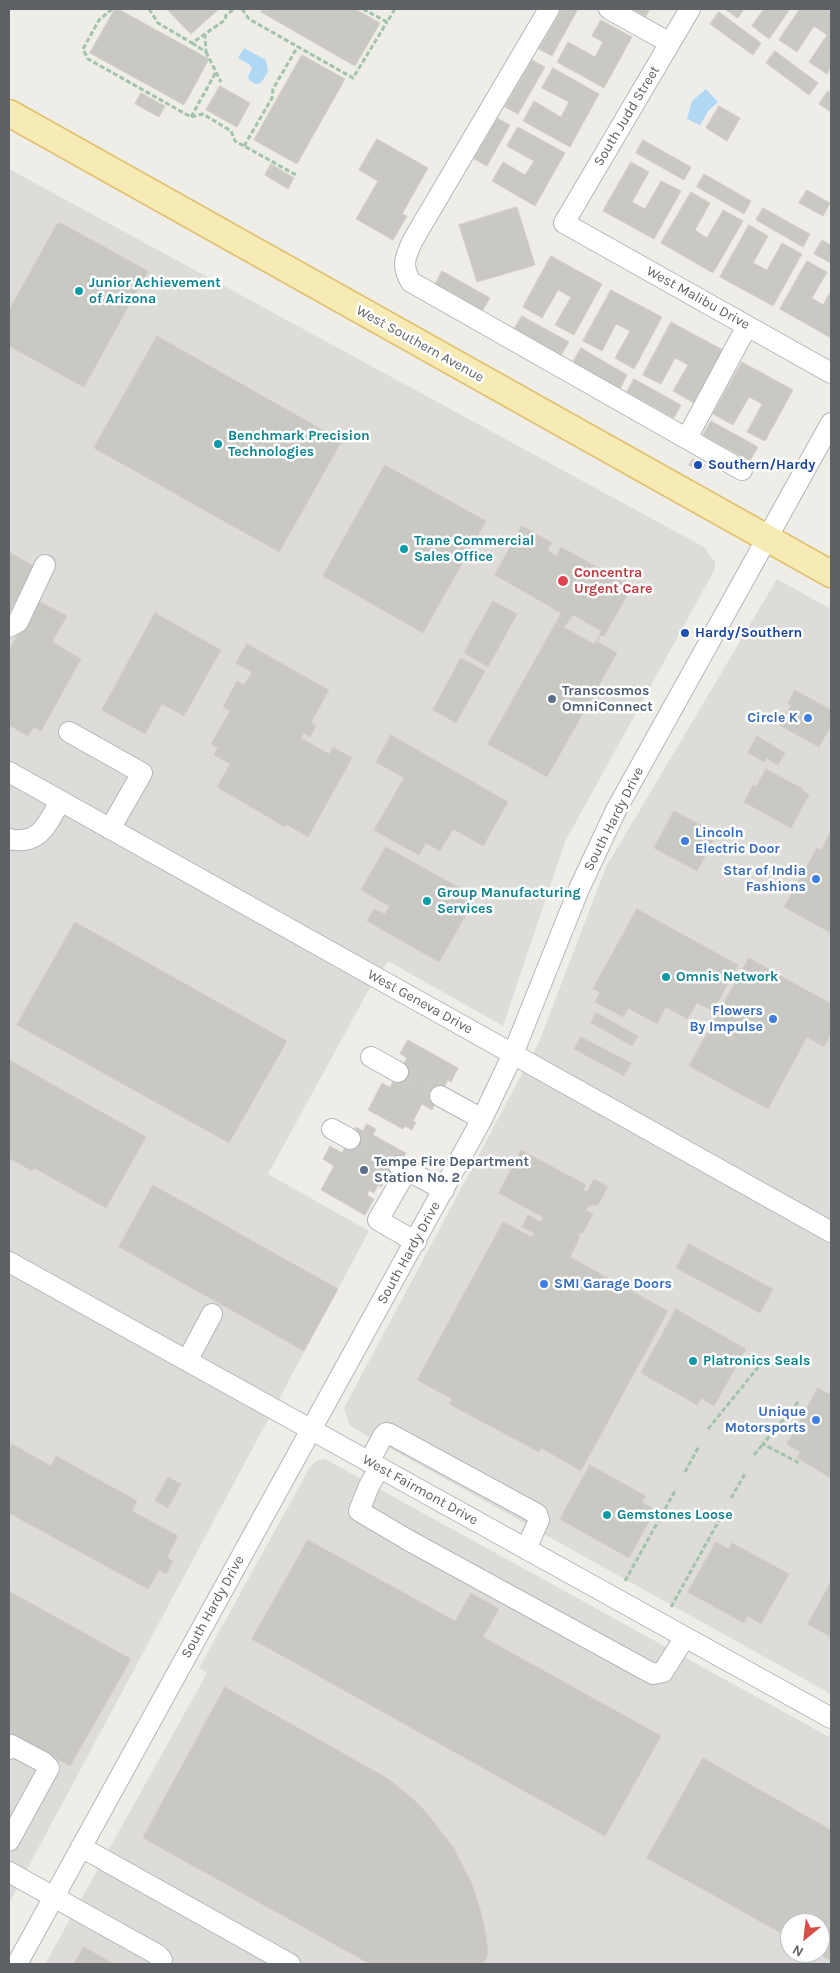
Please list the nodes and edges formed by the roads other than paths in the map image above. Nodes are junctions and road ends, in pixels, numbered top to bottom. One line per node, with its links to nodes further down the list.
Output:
1 (549, 9): 10 (street)
2 (609, 9): 4 (street)
3 (690, 9): 4 (street, South Judd Street)
4 (670, 43): 6 (street, South Judd Street)
5 (9, 114): 12 (main road, West Southern Avenue)
6 (564, 223): 7 (street, West Malibu Drive)
7 (747, 326): 8 (street, West Malibu Drive); 10 (street)
8 (831, 373)
9 (831, 423): 12 (street, South Hardy Drive)
10 (687, 438): 11 (street)
11 (742, 470)
12 (767, 538): 14 (main road, West Southern Avenue); 21 (street, South Hardy Drive)
13 (45, 565): 15 (street)
14 (831, 574)
15 (9, 627)
16 (69, 732): 19 (street)
17 (9, 772): 18 (street, West Geneva Drive)
18 (60, 801): 19 (street, West Geneva Drive); 20 (street)
19 (110, 829): 21 (street, West Geneva Drive)
20 (9, 838)
21 (513, 1054): 25 (street, South Hardy Drive); 29 (street, West Geneva Drive)
22 (372, 1057): 23 (street)
23 (398, 1072)
24 (440, 1096): 25 (street)
25 (482, 1120): 28 (street, South Hardy Drive)
26 (332, 1129): 27 (street)
27 (350, 1139)
28 (444, 1190): 30 (street, South Hardy Drive); 30 (street)
29 (831, 1232)
30 (416, 1242): 34 (street, South Hardy Drive)
31 (9, 1262): 33 (street, West Fairmont Drive)
32 (212, 1314): 33 (street)
33 (187, 1361): 34 (street, West Fairmont Drive)
34 (311, 1430): 35 (street, West Fairmont Drive); 41 (street, South Hardy Drive)
35 (374, 1465): 36 (street, West Fairmont Drive); 36 (street); 37 (street)
36 (526, 1549): 37 (street, West Fairmont Drive)
37 (685, 1637): 38 (street, West Fairmont Drive)
38 (831, 1718)
39 (10, 1747): 40 (street)
40 (9, 1841)
41 (81, 1847): 43 (street, South Hardy Drive); 46 (street)
42 (9, 1872): 43 (street)
43 (54, 1896): 44 (street); 45 (street, South Hardy Drive)
44 (164, 1963)
45 (17, 1964)
46 (290, 1964)

